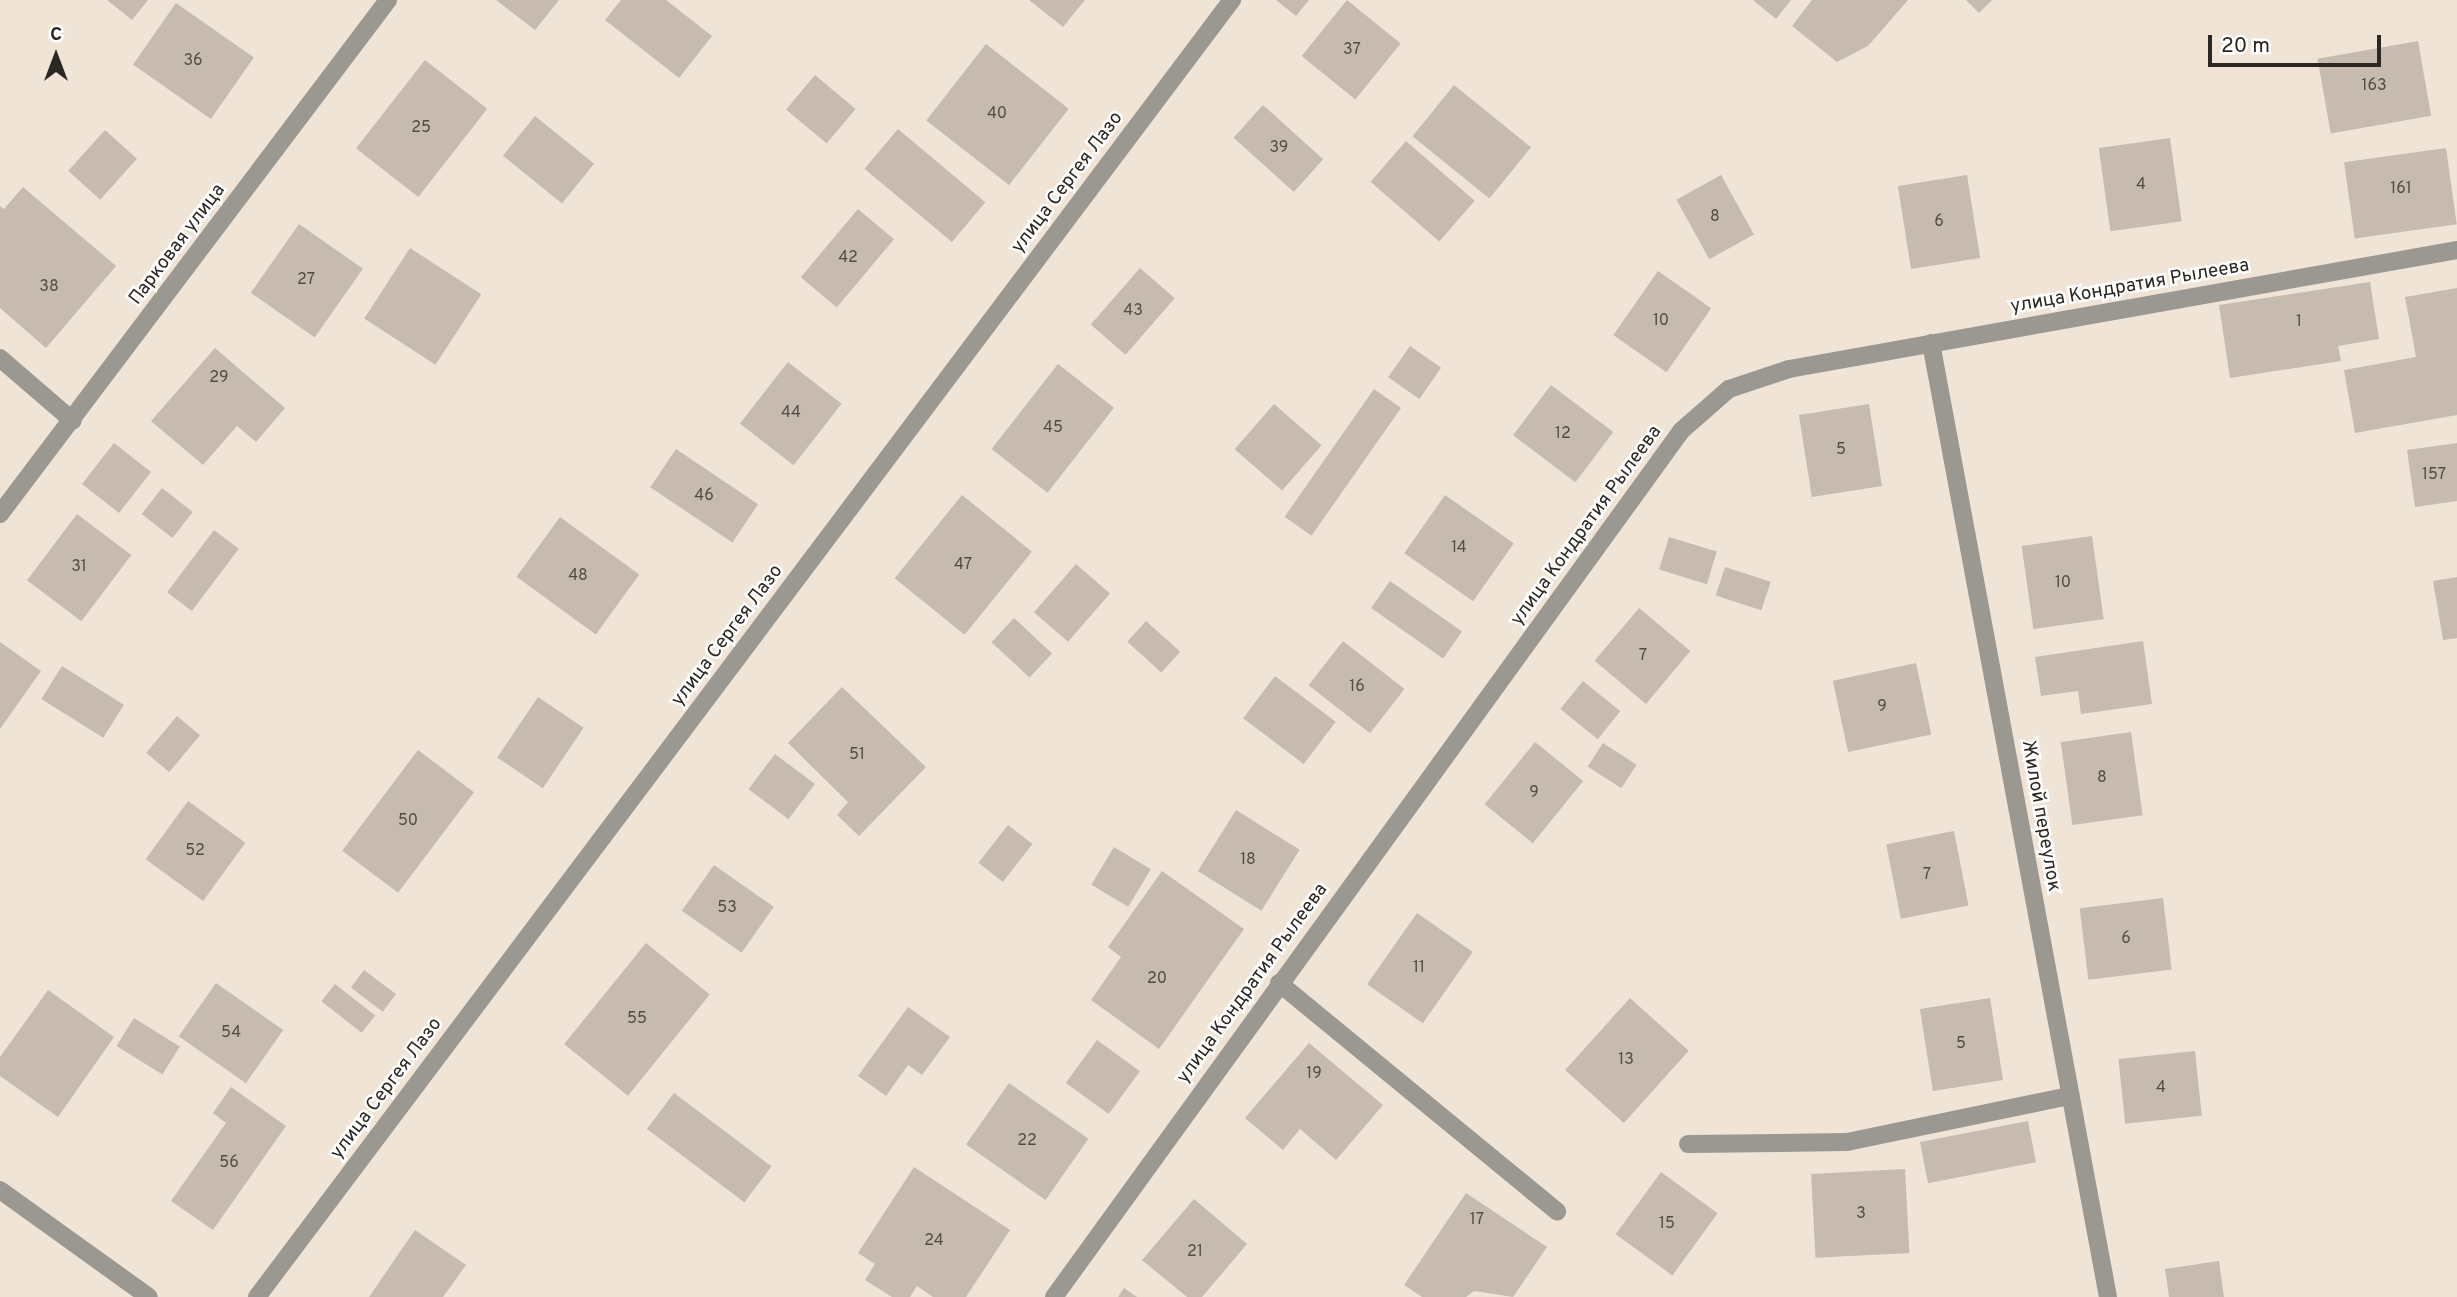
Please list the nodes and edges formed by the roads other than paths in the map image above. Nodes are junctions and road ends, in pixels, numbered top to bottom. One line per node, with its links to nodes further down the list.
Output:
1 (388, 0): 6 (street, Парковая улица)
2 (1232, 0): 14 (street, улица Сергея Лазо)
3 (2457, 250): 4 (street, улица Кондратия Рылеева)
4 (1931, 343): 8 (street, улица Кондратия Рылеева); 9 (street, Жилой переулок)
5 (0, 358): 6 (street)
6 (73, 421): 7 (street, Парковая улица)
7 (0, 514)
8 (1279, 983): 12 (street); 15 (street, улица Кондратия Рылеева)
9 (2070, 1096): 10 (street); 16 (street, Жилой переулок)
10 (1688, 1144)
11 (0, 1190): 13 (street)
12 (1557, 1211)
13 (149, 1297)
14 (257, 1297)
15 (1054, 1297)
16 (2108, 1297)

